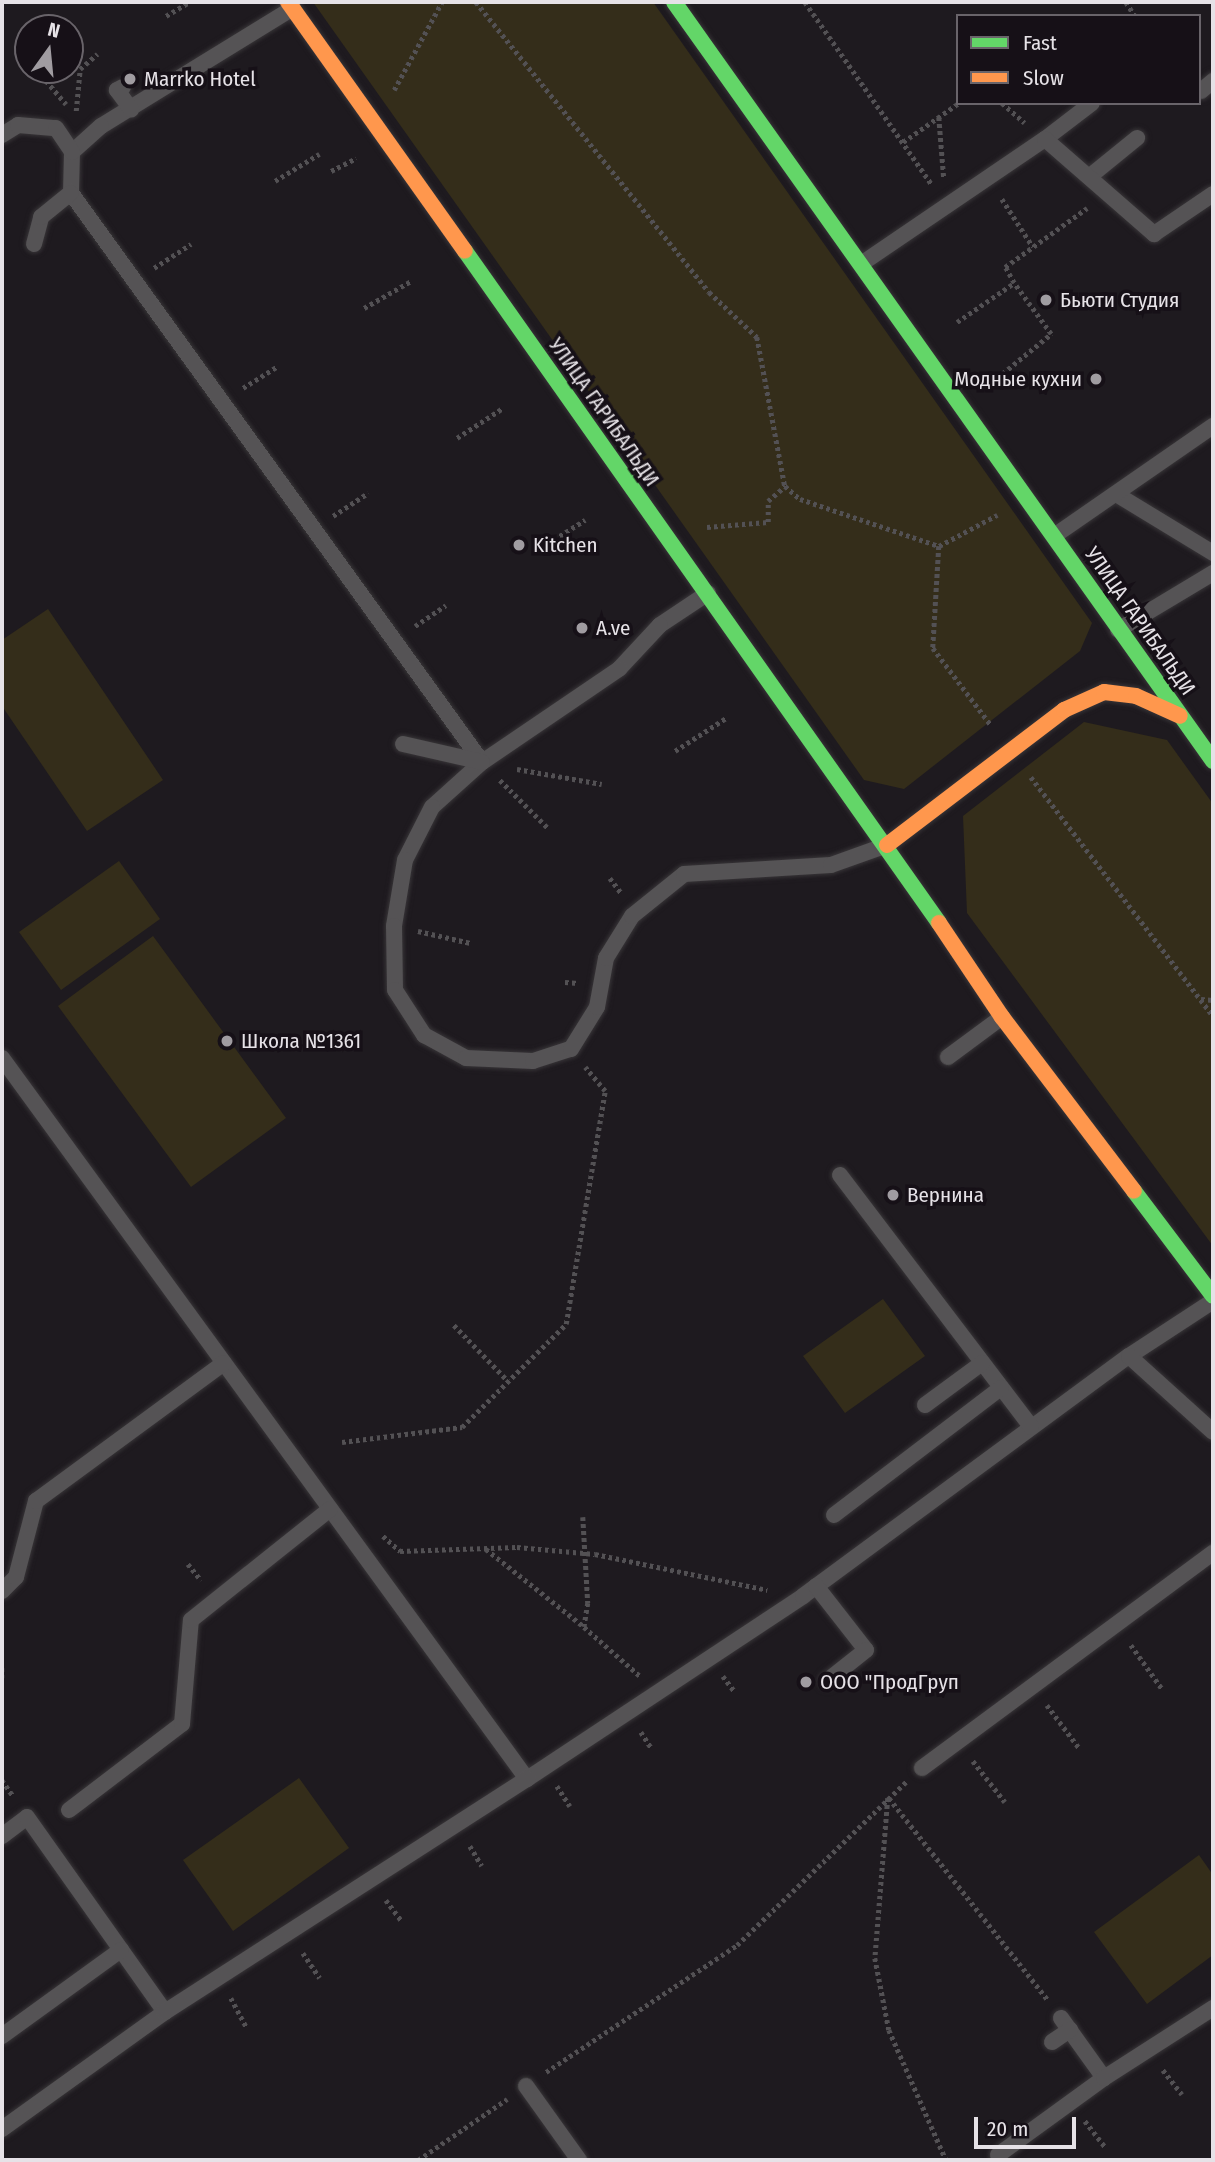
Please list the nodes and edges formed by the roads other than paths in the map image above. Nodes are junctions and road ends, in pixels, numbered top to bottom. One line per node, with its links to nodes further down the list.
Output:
1 (674, 2): 14 (street, УЛИЦА ГАРИБАЛЬДИ)
2 (291, 5): 5 (lane); 20 (street, УЛИЦА ГАРИБАЛЬДИ)
3 (123, 86): 5 (lane)
4 (1089, 105): 8 (lane)
5 (131, 109): 9 (lane)
6 (2, 135): 9 (lane)
7 (1137, 138): 10 (lane)
8 (1045, 139): 10 (lane); 14 (lane)
9 (72, 152): 11 (lane)
10 (1089, 177): 12 (lane)
11 (71, 193): 13 (lane); 25 (lane)
12 (1213, 194)
13 (34, 244)
14 (861, 264): 17 (street, УЛИЦА ГАРИБАЛЬДИ)
15 (1213, 426): 16 (lane)
16 (1116, 494): 17 (lane); 18 (lane)
17 (1054, 536): 21 (street, УЛИЦА ГАРИБАЛЬДИ)
18 (1213, 553)
19 (1213, 573): 21 (lane)
20 (708, 593): 25 (lane); 26 (street, УЛИЦА ГАРИБАЛЬДИ)
21 (1118, 629): 22 (street, УЛИЦА ГАРИБАЛЬДИ)
22 (1182, 717): 24 (street, УЛИЦА ГАРИБАЛЬДИ); 26 (street, УЛИЦА ГАРИБАЛЬДИ)
23 (403, 744): 25 (lane)
24 (1213, 761)
25 (482, 762): 26 (lane)
26 (887, 845): 27 (street, УЛИЦА ГАРИБАЛЬДИ)
27 (1002, 1017): 28 (lane); 31 (street, УЛИЦА ГАРИБАЛЬДИ)
28 (948, 1057)
29 (2, 1058): 33 (lane)
30 (840, 1175): 34 (lane)
31 (1213, 1298): 32 (lane)
32 (1129, 1356): 37 (lane); 38 (lane)
33 (224, 1363): 39 (lane); 42 (lane)
34 (982, 1363): 35 (lane); 36 (lane)
35 (1001, 1388): 37 (lane); 40 (lane)
36 (925, 1405)
37 (1031, 1427): 43 (lane)
38 (1213, 1432)
39 (330, 1509): 46 (lane); 47 (lane)
40 (834, 1514)
41 (1213, 1553): 45 (lane)
42 (2, 1591)
43 (809, 1591): 44 (lane); 46 (lane)
44 (827, 1681)
45 (922, 1768)
46 (527, 1779): 51 (lane)
47 (69, 1811)
48 (2, 1836): 49 (lane)
49 (121, 1950): 51 (lane); 52 (lane)
50 (1213, 2008): 54 (lane)
51 (164, 2012): 56 (lane)
52 (2, 2036)
53 (1052, 2042): 54 (lane)
54 (1104, 2078): 57 (lane)
55 (526, 2086): 58 (lane)
56 (2, 2129)
57 (998, 2155)
58 (579, 2160)

